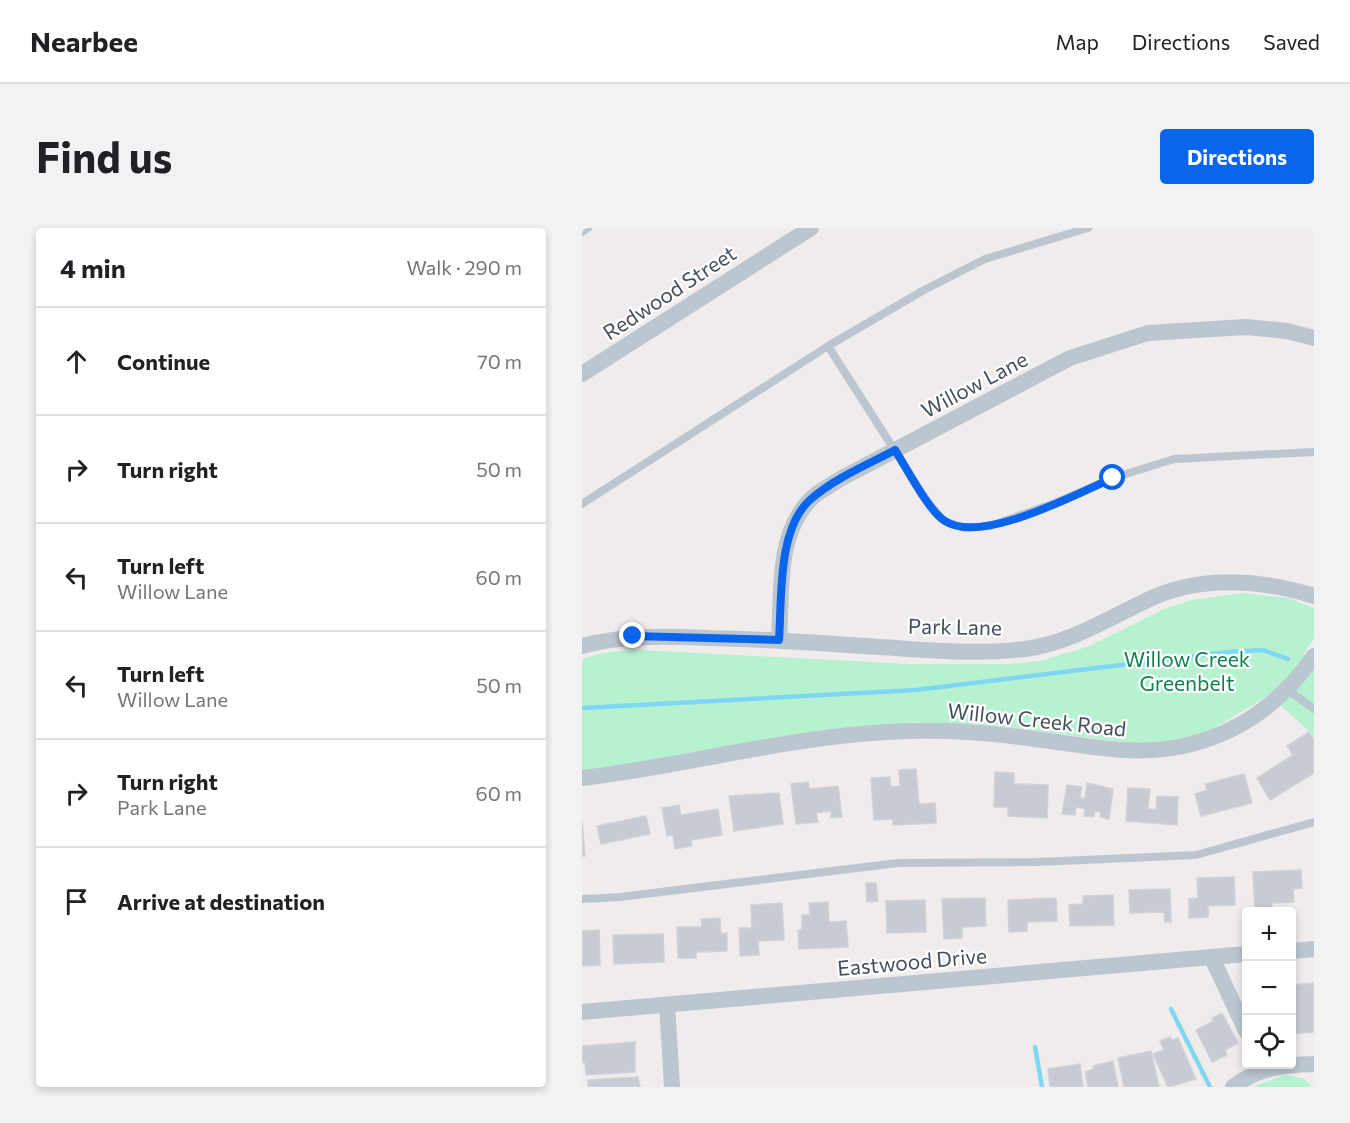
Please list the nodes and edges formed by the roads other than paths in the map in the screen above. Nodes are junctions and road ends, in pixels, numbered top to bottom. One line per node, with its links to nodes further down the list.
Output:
1 (588, 228): 4 (lane)
2 (811, 228): 7 (street, Redwood Street)
3 (1088, 228): 6 (lane)
4 (582, 232)
5 (1314, 338): 8 (street, Willow Lane)
6 (828, 346): 8 (lane); 10 (lane)
7 (582, 374)
8 (895, 450): 9 (lane); 12 (street, Willow Lane)
9 (1314, 452)
10 (582, 504)
11 (1314, 596): 12 (street, Park Lane)
12 (779, 640): 13 (street, Park Lane)
13 (582, 646)
14 (1314, 656): 15 (street, Willow Creek Road)
15 (1288, 690): 16 (lane); 17 (street, Willow Creek Road)
16 (1314, 709)
17 (582, 778)
18 (1314, 822): 19 (lane)
19 (582, 899)
20 (1314, 949): 21 (street)
21 (1296, 951)
22 (1242, 957): 23 (street, Eastwood Drive)
23 (1212, 958): 24 (street, Eastwood Drive); 26 (street)
24 (667, 1005): 25 (street, Eastwood Drive); 30 (street)
25 (582, 1012)
26 (1242, 1022)
27 (1296, 1064): 28 (street)
28 (1314, 1064)
29 (1260, 1069): 31 (street)
30 (672, 1087)
31 (1233, 1087)

